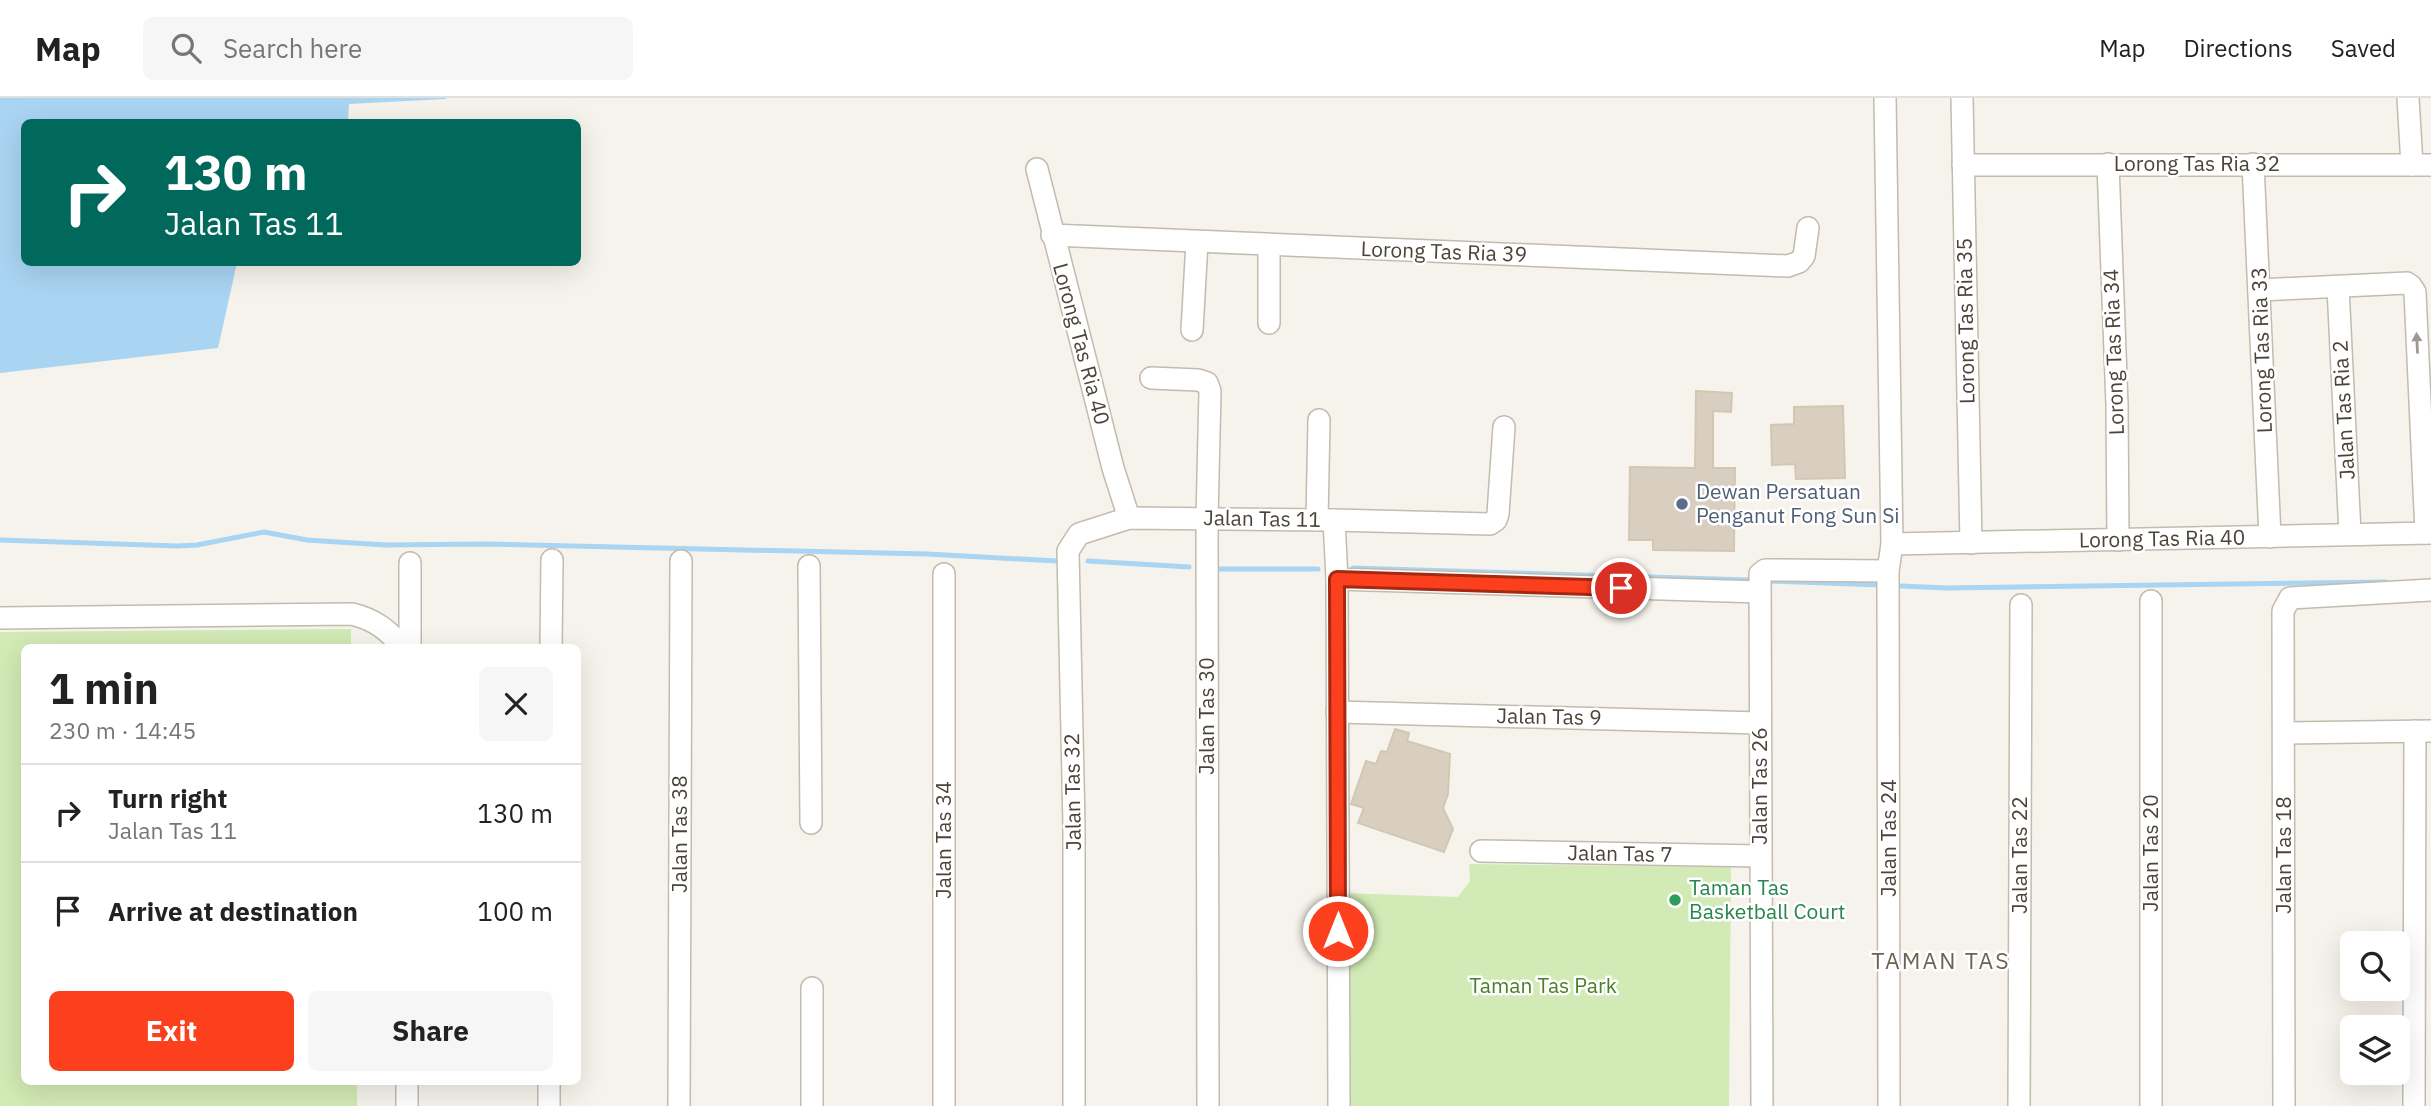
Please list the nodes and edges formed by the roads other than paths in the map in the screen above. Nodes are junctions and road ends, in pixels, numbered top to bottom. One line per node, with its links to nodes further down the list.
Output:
1 (1885, 98): 28 (street, Jalan Tas 24)
2 (1962, 98): 6 (street, Lorong Tas Ria 35)
3 (2408, 98): 7 (street)
4 (2108, 164): 5 (street, Lorong Tas Ria 32); 6 (street, Lorong Tas Ria 32); 26 (street, Lorong Tas Ria 34)
5 (2253, 164): 7 (street, Lorong Tas Ria 32); 14 (street, Lorong Tas Ria 33)
6 (1963, 165): 27 (street, Lorong Tas Ria 35)
7 (2422, 165)
8 (1037, 169): 10 (street, Lorong Tas Ria 40)
9 (1808, 228): 12 (street, Lorong Tas Ria 39)
10 (1052, 235): 11 (street, Lorong Tas Ria 39); 20 (street, Lorong Tas Ria 40)
11 (1197, 242): 12 (street, Lorong Tas Ria 39); 16 (street)
12 (1269, 245): 15 (street)
13 (2338, 287): 14 (street); 23 (street, one-way to 13); 24 (street, Jalan Tas Ria 2)
14 (2259, 290): 25 (street, Lorong Tas Ria 33)
15 (1269, 323)
16 (1192, 330)
17 (1151, 378): 21 (street, Jalan Tas 30)
18 (1319, 420): 22 (street)
19 (1504, 427): 22 (street)
20 (1129, 518): 21 (street, Jalan Tas 11); 60 (street, Jalan Tas 32)
21 (1207, 519): 22 (street, Jalan Tas 11); 61 (street, Jalan Tas 30)
22 (1325, 520): 35 (street, Jalan Tas 11)
23 (2428, 533): 24 (street, Lorong Tas Ria 40)
24 (2350, 534): 25 (street, Lorong Tas Ria 40)
25 (2270, 537): 26 (street, Lorong Tas Ria 40)
26 (2118, 540): 27 (street, Lorong Tas Ria 40)
27 (1970, 543): 28 (street, Lorong Tas Ria 40)
28 (1892, 544): 33 (street, Jalan Tas 24)
29 (552, 560): 43 (street)
30 (681, 561): 57 (street, Jalan Tas 38)
31 (410, 563): 42 (street)
32 (809, 566): 48 (street)
33 (1888, 571): 37 (street); 64 (street, Jalan Tas 24)
34 (944, 574): 59 (street, Jalan Tas 34)
35 (1337, 579): 37 (street); 44 (street, Jalan Tas 11)
36 (2431, 590): 47 (street, Jalan Tas 18)
37 (1760, 592): 45 (street, Jalan Tas 26)
38 (2151, 601): 66 (street, Jalan Tas 20)
39 (2021, 605): 65 (street, Jalan Tas 22)
40 (0, 618): 41 (street)
41 (399, 644)
42 (410, 644)
43 (551, 644)
44 (1337, 712): 45 (street, Jalan Tas 9); 62 (street, Jalan Tas 11)
45 (1760, 723): 50 (street, Jalan Tas 26)
46 (2423, 731): 47 (street); 54 (street)
47 (2284, 733): 67 (street, Jalan Tas 18)
48 (811, 823)
49 (1481, 851): 50 (street, Jalan Tas 7)
50 (1759, 856): 63 (street, Jalan Tas 26)
51 (812, 988): 58 (street)
52 (407, 1085): 55 (street)
53 (549, 1085): 56 (street)
54 (2414, 1105)
55 (407, 1106)
56 (549, 1106)
57 (679, 1106)
58 (812, 1106)
59 (944, 1106)
60 (1074, 1106)
61 (1208, 1106)
62 (1339, 1106)
63 (1762, 1106)
64 (1889, 1106)
65 (2019, 1106)
66 (2151, 1106)
67 (2284, 1106)

